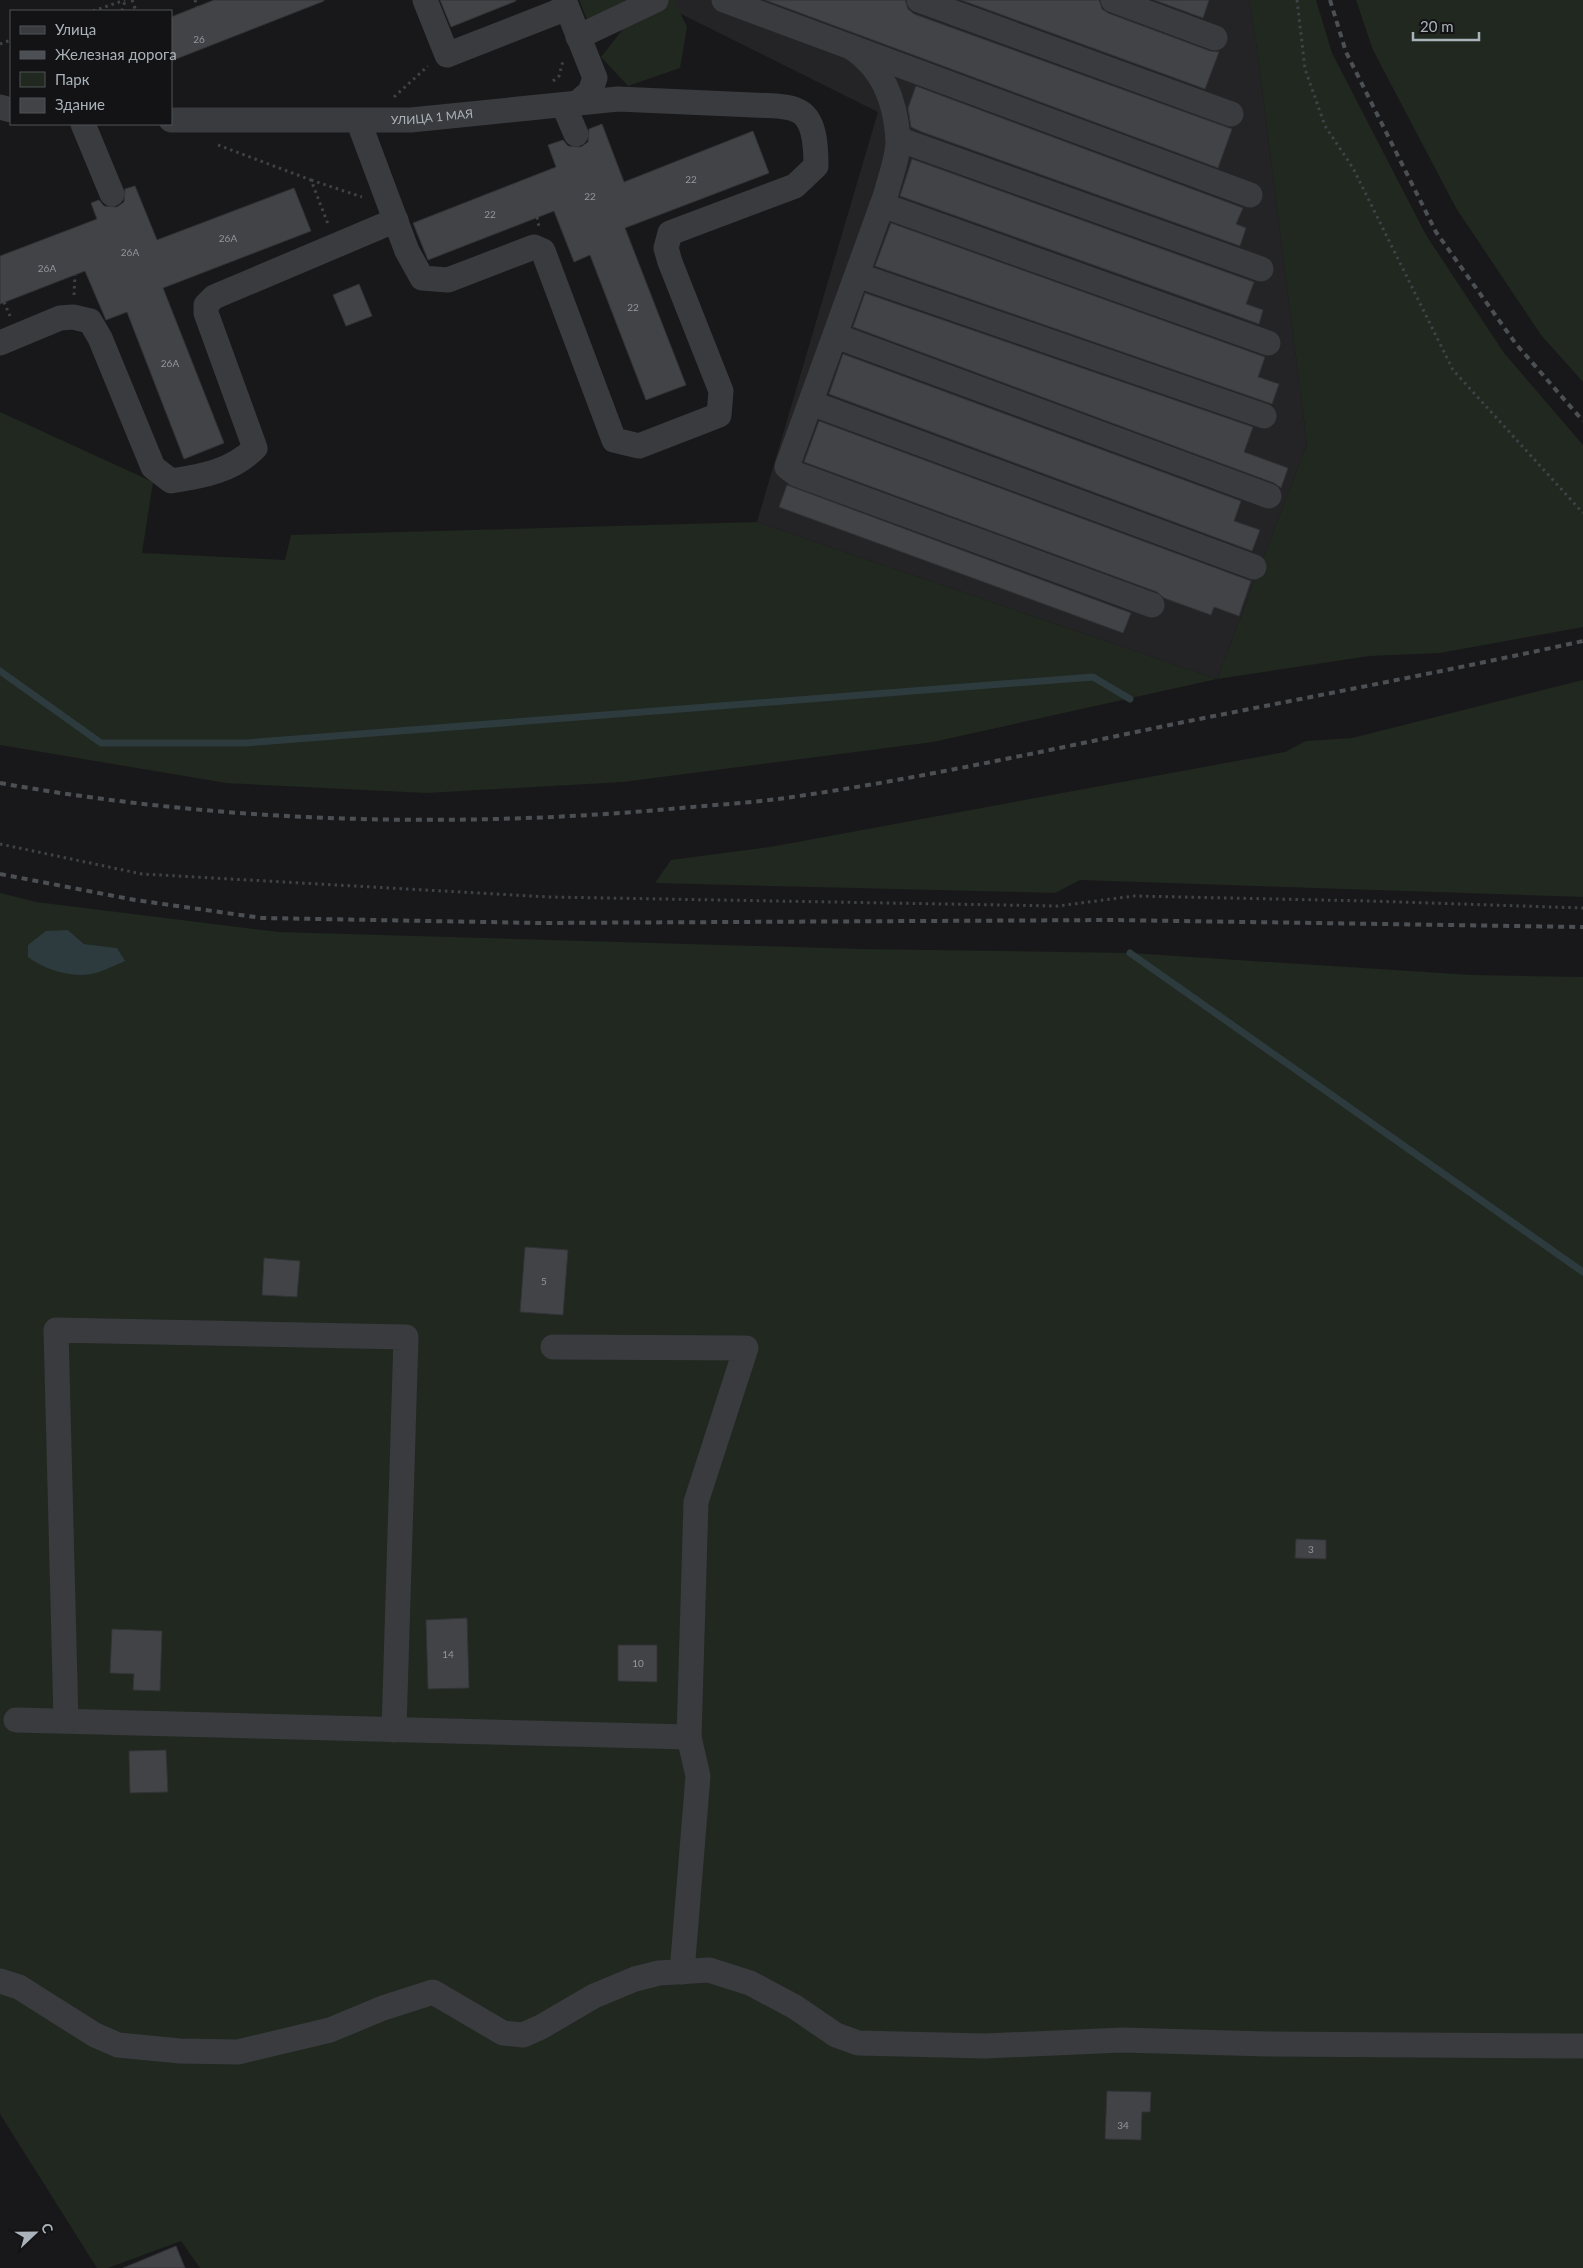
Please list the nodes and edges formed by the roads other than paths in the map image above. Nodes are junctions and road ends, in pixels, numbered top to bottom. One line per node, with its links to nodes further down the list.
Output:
1 (424, 0): 6 (street)
2 (656, 0): 7 (street)
3 (724, 0): 9 (street)
4 (919, 0): 11 (street)
5 (1113, 0): 8 (street)
6 (565, 4): 7 (street)
7 (578, 37): 10 (street)
8 (1215, 38)
9 (851, 47): 16 (street); 18 (street)
10 (570, 105): 13 (street, УЛИЦА 1 МАЯ); 15 (street); 20 (street, УЛИЦА 1 МАЯ)
11 (1231, 114)
12 (172, 120): 13 (street, УЛИЦА 1 МАЯ)
13 (358, 120): 20 (street)
14 (84, 125): 17 (street)
15 (576, 134)
16 (898, 139): 19 (street); 21 (street)
17 (112, 194)
18 (1250, 195)
19 (882, 206): 22 (street); 25 (street)
20 (393, 213): 24 (street)
21 (1261, 269)
22 (857, 274): 23 (street); 27 (street)
23 (836, 336): 26 (street); 28 (street)
24 (0, 343)
25 (1268, 343)
26 (811, 403): 29 (street); 30 (street)
27 (1264, 416)
28 (1269, 496)
29 (1254, 567)
30 (1152, 605)
31 (553, 1347): 35 (street)
32 (16, 1720): 33 (street)
33 (66, 1721): 34 (street); 34 (street)
34 (394, 1730): 35 (street)
35 (689, 1737): 36 (street)
36 (682, 1972): 37 (street); 38 (street)
37 (0, 1981)
38 (1583, 2046)

